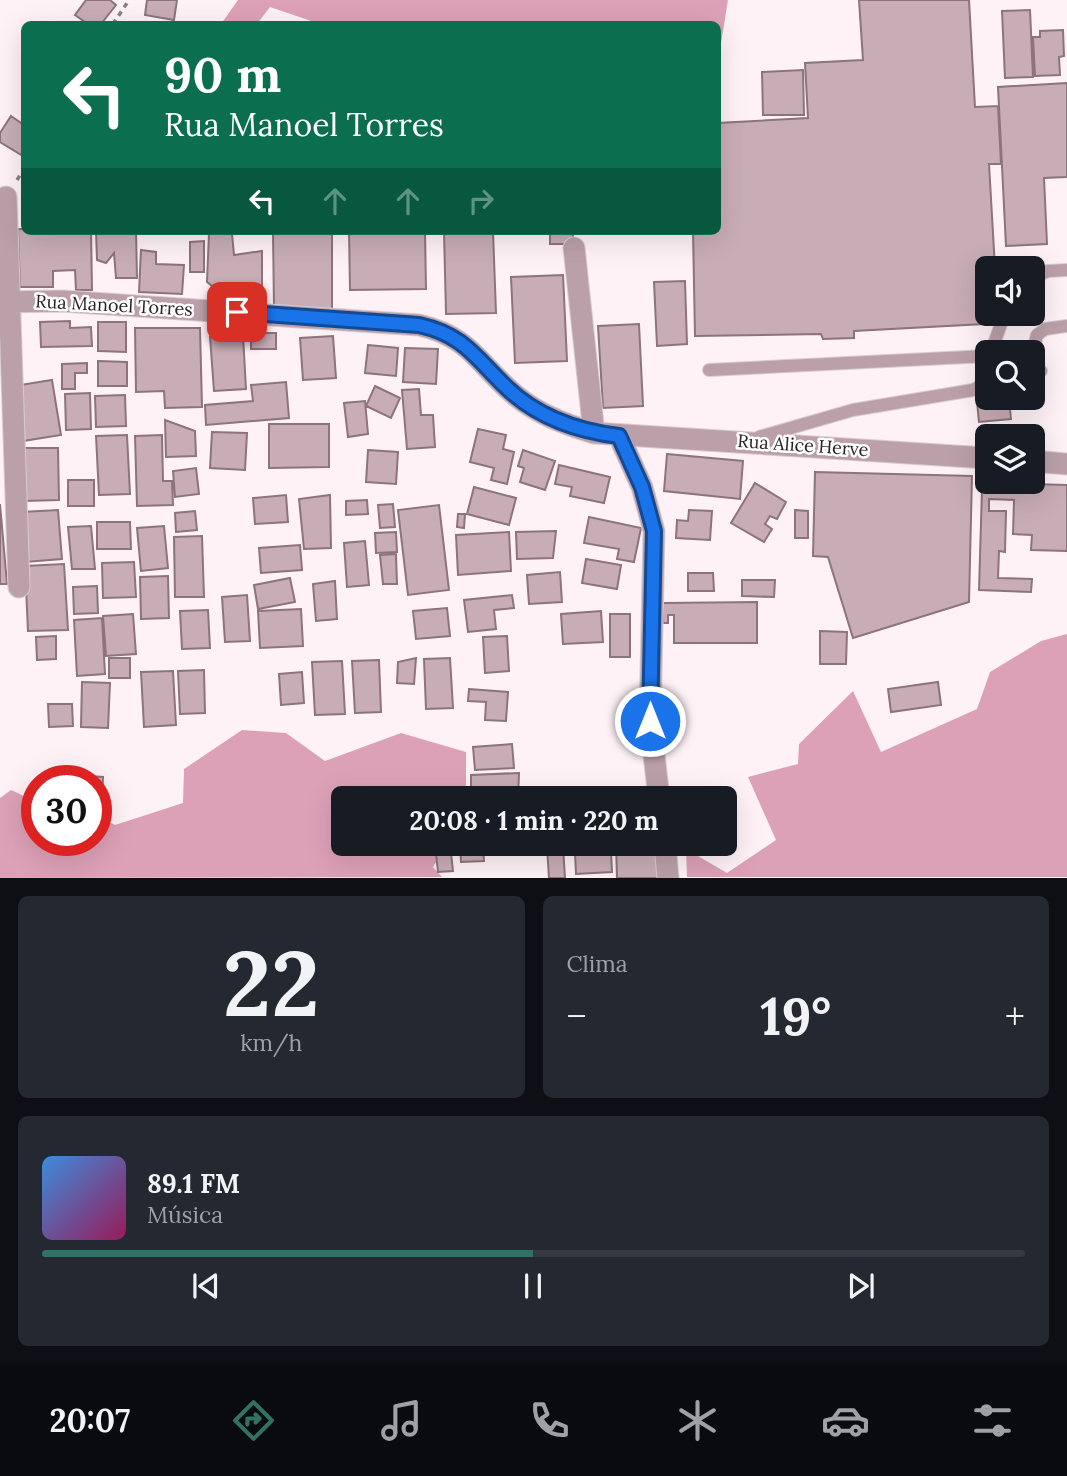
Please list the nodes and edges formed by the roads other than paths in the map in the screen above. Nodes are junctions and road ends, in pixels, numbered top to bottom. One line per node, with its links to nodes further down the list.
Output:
1 (6, 197): 5 (street)
2 (573, 248): 11 (street)
3 (1067, 270): 4 (lane)
4 (1045, 272)
5 (6, 301): 11 (street, Rua Manoel Torres); 17 (street)
6 (1067, 326): 7 (lane)
7 (1036, 340)
8 (975, 357): 9 (lane)
9 (709, 370)
10 (975, 389): 13 (lane)
11 (593, 433): 12 (street, Rua Manoel Torres)
12 (619, 436): 13 (street, Rua Alice Herve); 18 (street)
13 (746, 440): 14 (street, Rua Alice Herve)
14 (975, 457)
15 (1045, 462): 16 (street)
16 (1067, 464)
17 (19, 587)
18 (658, 786)
19 (666, 856): 20 (street)
20 (668, 877)

